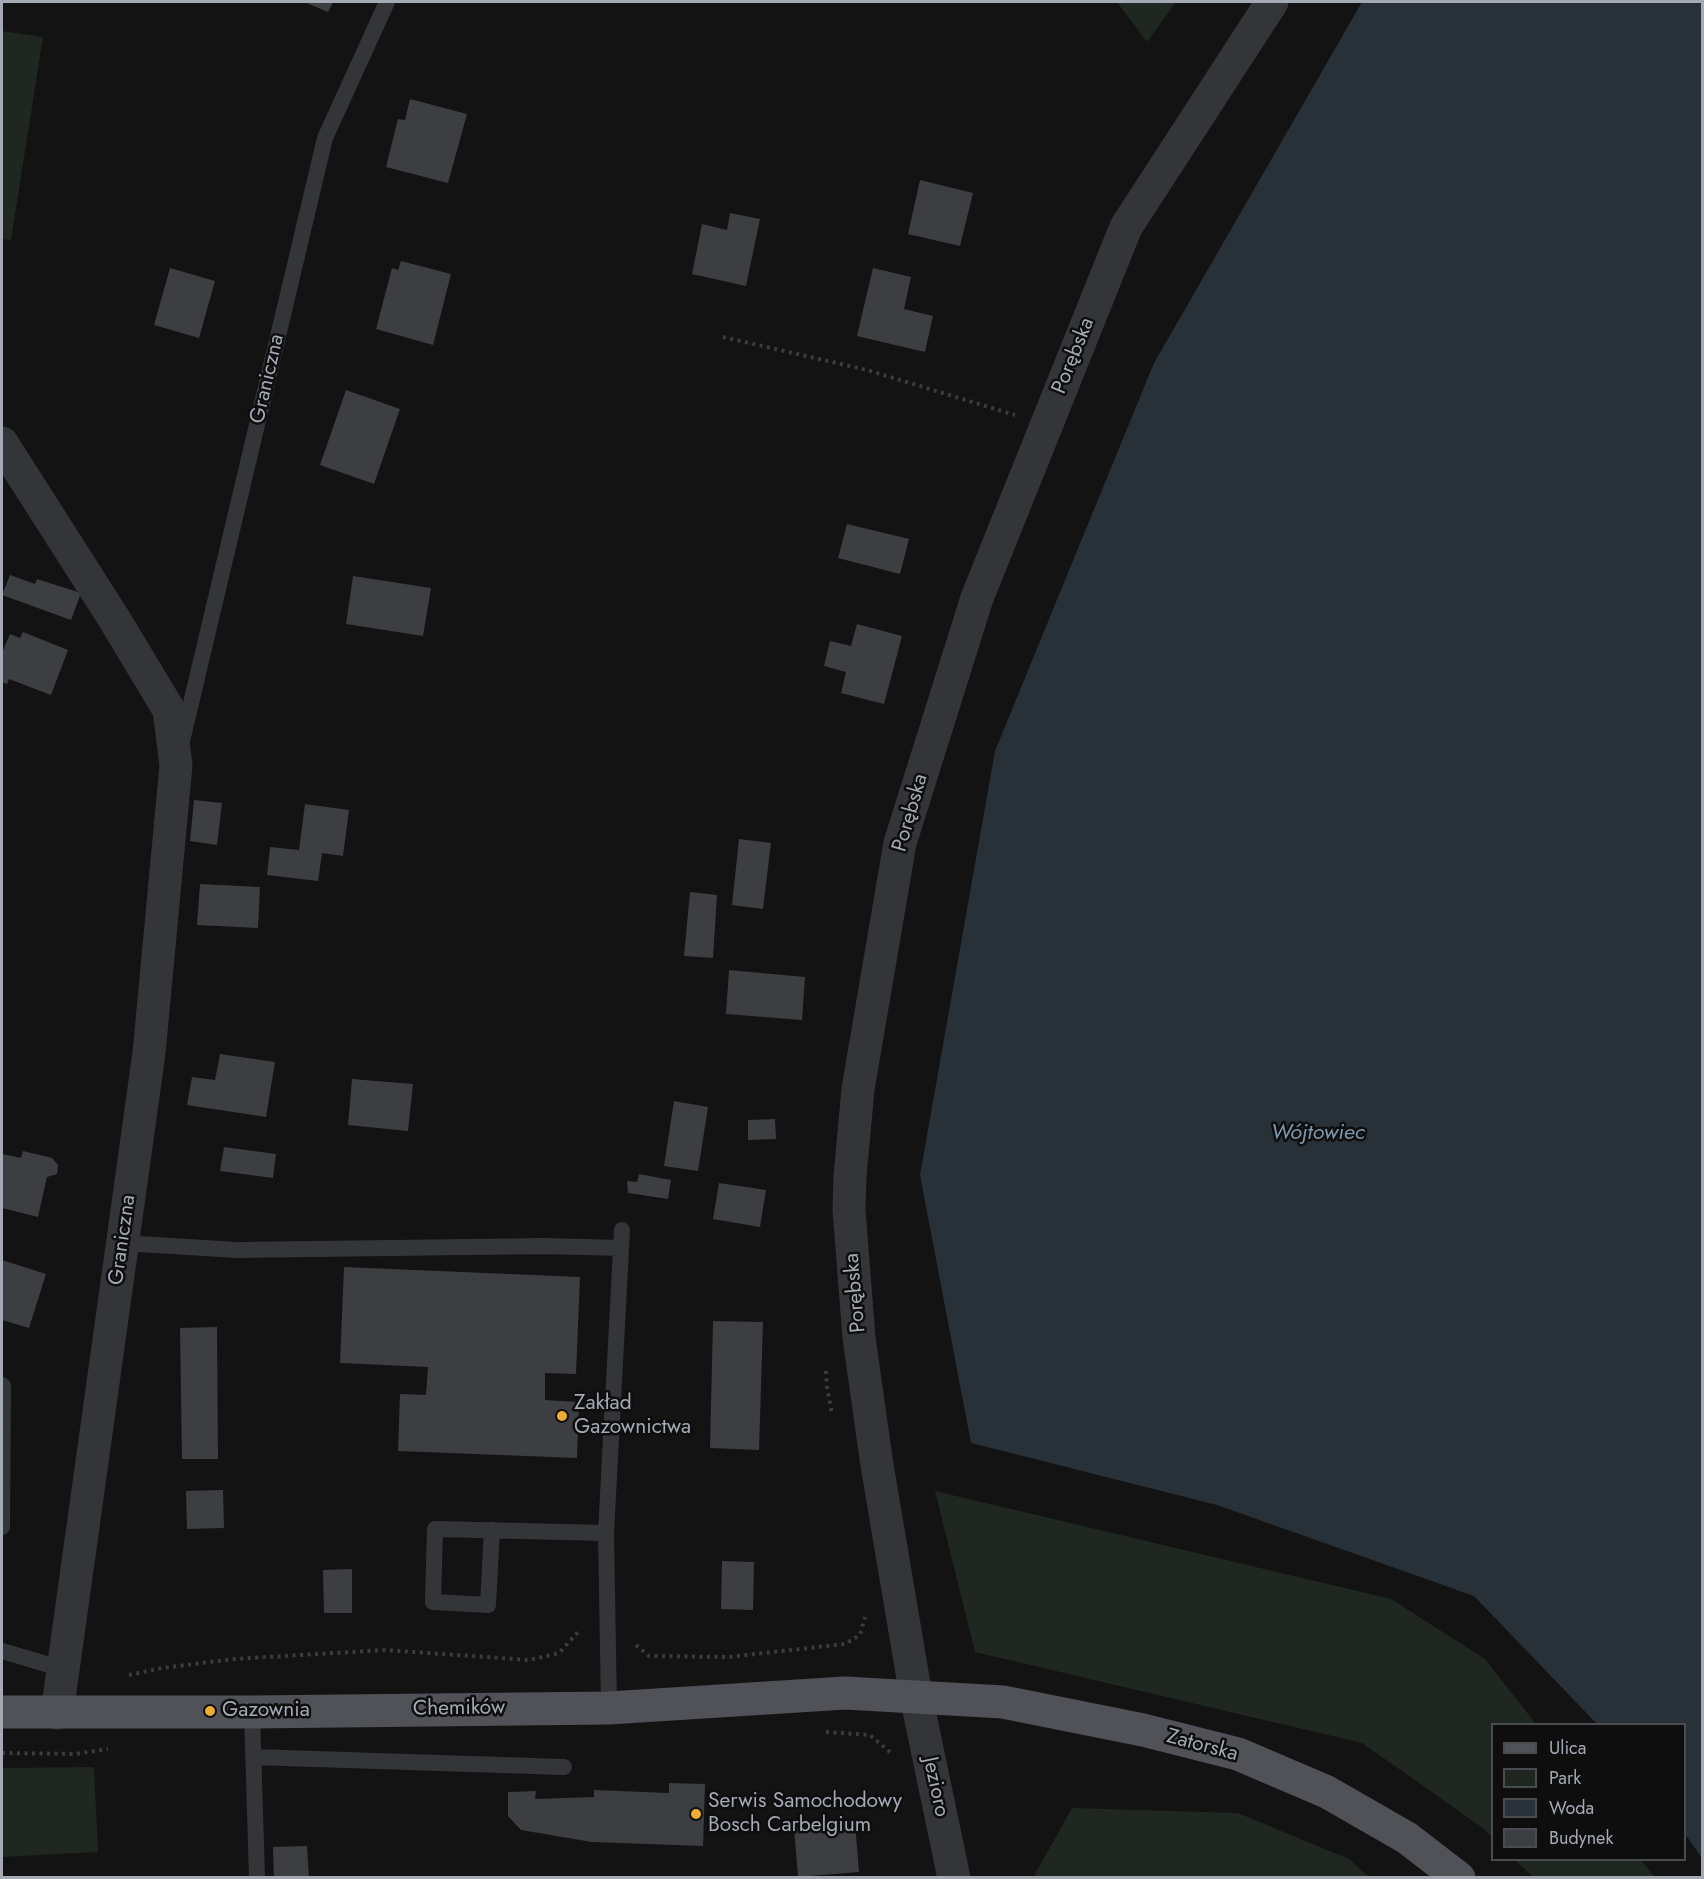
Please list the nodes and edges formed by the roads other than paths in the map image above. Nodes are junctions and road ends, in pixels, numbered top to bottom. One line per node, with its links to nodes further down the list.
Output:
1 (387, 2): 4 (lane, Graniczna)
2 (1272, 2): 14 (street, Porębska)
3 (2, 443): 4 (street, Graniczna)
4 (176, 765): 6 (street, Graniczna)
5 (622, 1230): 7 (lane)
6 (122, 1243): 7 (lane); 13 (street, Graniczna)
7 (621, 1248): 11 (lane)
8 (2, 1385): 9 (lane)
9 (2, 1527)
10 (492, 1530): 10 (lane); 11 (lane)
11 (606, 1533): 15 (lane)
12 (2, 1651): 13 (lane)
13 (63, 1669): 18 (street, Graniczna)
14 (916, 1696): 15 (main road, Chemików); 22 (street, Jezioro); 23 (main road, Zatorska)
15 (609, 1708): 17 (main road, Chemików)
16 (2, 1712): 18 (main road, Chemików)
17 (252, 1712): 18 (main road, Chemików); 19 (lane)
18 (57, 1713)
19 (253, 1757): 20 (lane); 21 (lane)
20 (564, 1767)
21 (257, 1878)
22 (954, 1878)
23 (1459, 1878)

